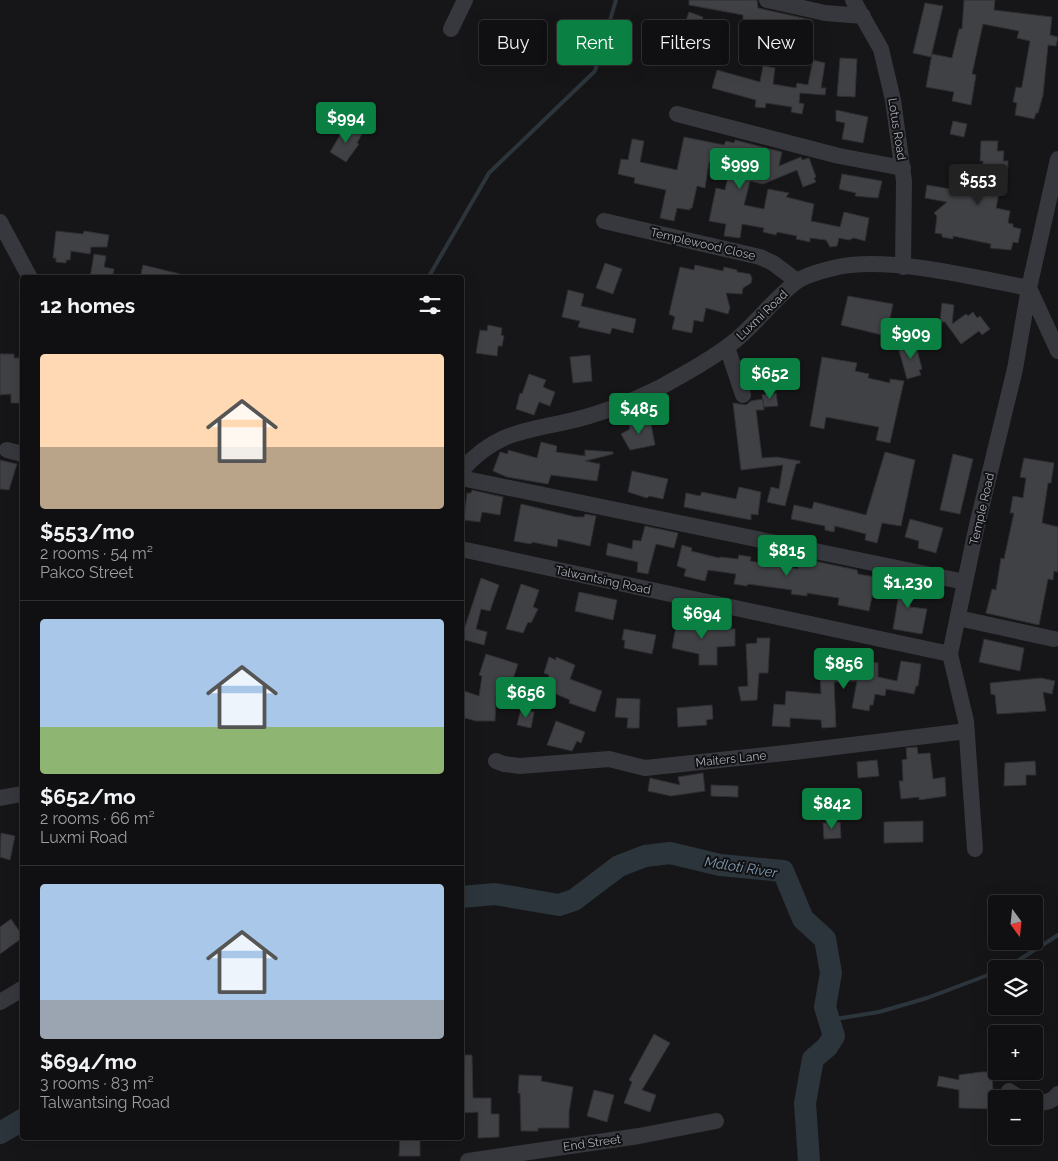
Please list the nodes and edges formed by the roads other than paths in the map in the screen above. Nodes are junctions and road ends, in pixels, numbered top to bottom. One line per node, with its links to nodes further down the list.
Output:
1 (465, 0): 5 (street)
2 (767, 0): 4 (street)
3 (853, 0): 4 (street, Lotus Road)
4 (863, 16): 8 (street, Lotus Road)
5 (451, 29)
6 (677, 114): 8 (street)
7 (1058, 158): 14 (street, Temple Road)
8 (903, 168): 11 (street, Lotus Road)
9 (604, 221): 13 (street, Templewood Close)
10 (0, 222): 12 (street)
11 (903, 267): 13 (street, Luxmi Road); 14 (street, Luxmi Road)
12 (28, 275)
13 (797, 281): 15 (street, Luxmi Road)
14 (1029, 288): 16 (street); 21 (street, Temple Road)
15 (727, 347): 17 (street); 18 (street, Luxmi Road)
16 (1058, 351)
17 (743, 395)
18 (464, 469)
19 (464, 479): 21 (street)
20 (464, 550): 24 (street, Talwantsing Road)
21 (965, 582): 22 (street, Temple Road)
22 (958, 618): 23 (street); 24 (street, Temple Road)
23 (1054, 639)
24 (950, 654): 25 (street, Temple Road)
25 (967, 731): 26 (street, Maiters Lane); 29 (street, Temple Road)
26 (496, 760)
27 (20, 794): 28 (street)
28 (0, 798)
29 (975, 849)
30 (20, 990): 31 (street)
31 (0, 1002)
32 (1058, 1094): 33 (street)
33 (1043, 1103)
34 (716, 1121): 35 (street, End Street)
35 (468, 1161)

